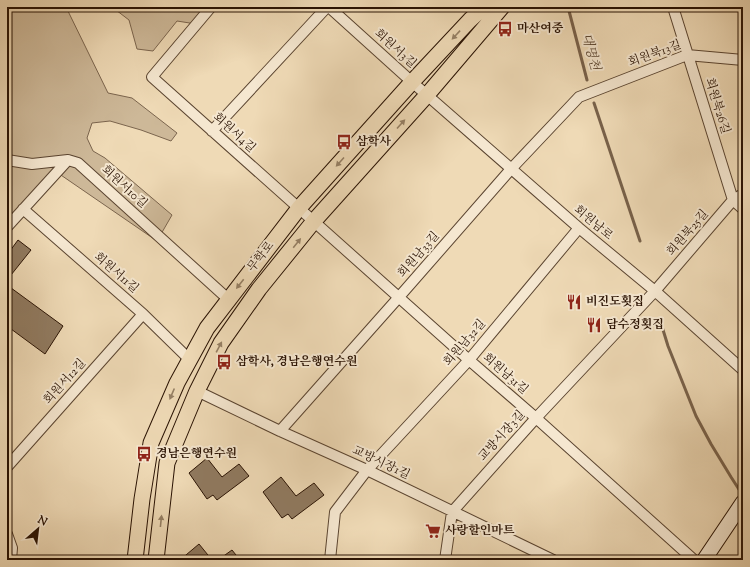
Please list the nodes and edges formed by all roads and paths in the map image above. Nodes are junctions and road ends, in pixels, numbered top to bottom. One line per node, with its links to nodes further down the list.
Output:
1 (211, 7): 11 (street, 회원서4길)
2 (328, 7): 8 (street, 회원서3길); 11 (street)
3 (484, 7): 8 (main road, 무학로, one-way to 8)
4 (502, 7): 9 (main road, 무학로)
5 (673, 7): 6 (street, 회원북26길)
6 (687, 55): 7 (street, 회원북13길); 10 (street, 회원북13길); 16 (street, 회원북26길)
7 (743, 60)
8 (412, 82): 9 (street, 회원서3길); 17 (main road, 무학로, one-way to 17)
9 (427, 95): 14 (street, 회원남로); 20 (main road, 무학로, one-way to 9)
10 (579, 97): 14 (street, 회원남33길)
11 (212, 131): 17 (street, 회원서4길)
12 (7, 160): 13 (street)
13 (68, 160): 18 (street); 25 (street, 회원서10길)
14 (511, 169): 22 (street, 회원남로); 24 (street, 회원남33길)
15 (743, 194): 16 (street, 회원북25길)
16 (733, 200): 19 (street); 23 (street, 회원북25길)
17 (299, 208): 20 (street, 회원남31길); 25 (main road, 무학로, one-way to 25)
18 (23, 209): 21 (street); 26 (street, 회원서11길)
19 (743, 209)
20 (314, 221): 24 (street, 회원남31길); 30 (main road, 무학로, one-way to 20)
21 (7, 227)
22 (579, 228): 23 (street, 회원남로); 28 (street, 회원남32길)
23 (655, 291): 29 (street, 회원남로); 31 (street, 교방시장3길)
24 (399, 297): 28 (street, 회원남31길); 32 (street, 회원남33길)
25 (228, 299): 27 (main road, 무학로)
26 (143, 314): 27 (street, 회원서11길); 33 (street, 회원서12길)
27 (189, 359): 39 (main road, 무학로, one-way to 39)
28 (469, 360): 31 (street, 회원남31길); 34 (street, 회원남32길)
29 (743, 370)
30 (197, 391): 32 (street, 교방시장1길); 40 (main road, 무학로, one-way to 30)
31 (536, 418): 36 (street, 교방시장3길); 44 (street, 회원남31길)
32 (280, 431): 34 (street, 교방시장1길)
33 (7, 467)
34 (367, 470): 36 (street, 교방시장1길); 41 (street, 회원남32길)
35 (743, 502): 45 (main road)
36 (452, 512): 42 (street); 43 (street, 교방시장1길)
37 (7, 534): 38 (street)
38 (11, 560)
39 (136, 560)
40 (156, 560)
41 (330, 560)
42 (445, 560)
43 (553, 560)
44 (694, 560)
45 (704, 560)

